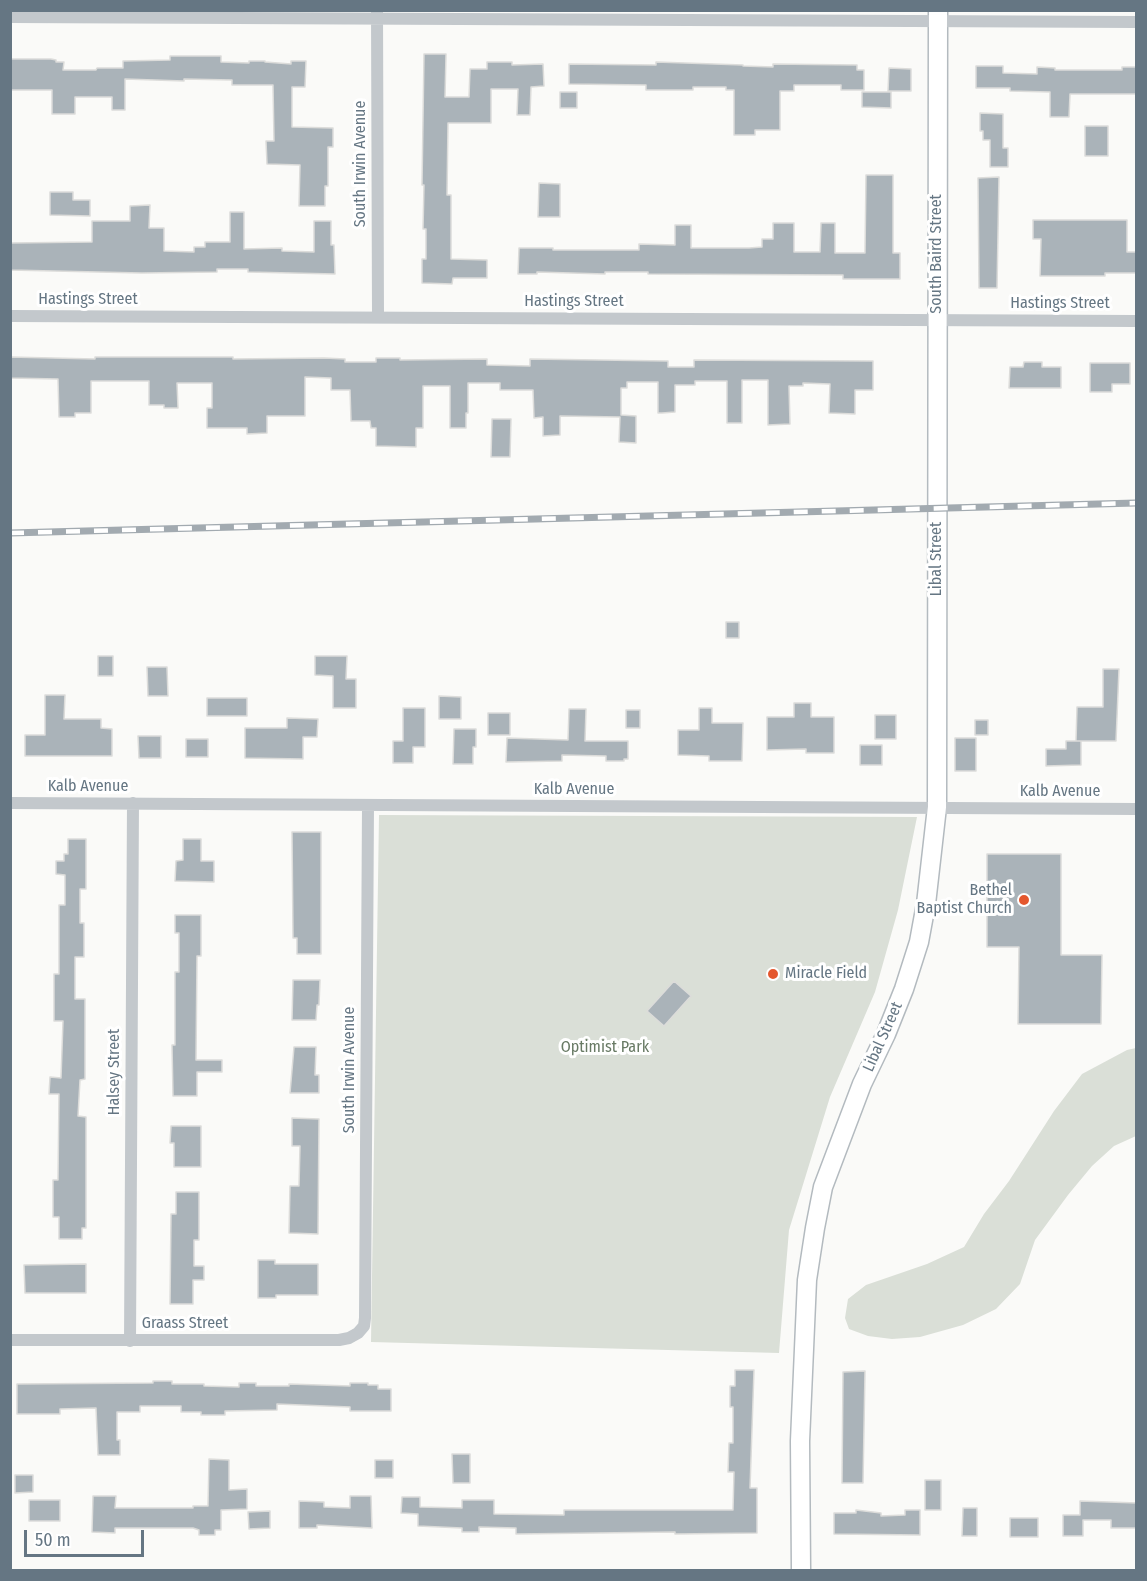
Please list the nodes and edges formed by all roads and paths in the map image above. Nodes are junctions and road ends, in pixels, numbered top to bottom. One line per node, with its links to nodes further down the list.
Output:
1 (377, 15): 2 (street); 3 (street); 6 (street, South Irwin Avenue)
2 (938, 15): 4 (street); 7 (street, South Baird Street)
3 (10, 17)
4 (1137, 22)
5 (10, 316): 6 (street, Hastings Street)
6 (378, 317): 7 (street, Hastings Street)
7 (937, 320): 8 (street, Hastings Street); 9 (street, South Baird Street)
8 (1137, 321)
9 (937, 498): 13 (street, Libal Street)
10 (10, 803): 11 (street, Kalb Avenue)
11 (133, 804): 12 (street, Kalb Avenue); 17 (street, Halsey Street)
12 (368, 805): 13 (street, Kalb Avenue); 15 (street, South Irwin Avenue)
13 (936, 807): 14 (street, Kalb Avenue); 18 (street, Libal Street)
14 (1137, 808)
15 (358, 1333): 17 (street, Graass Street)
16 (10, 1340): 17 (street, Graass Street)
17 (129, 1341)
18 (801, 1570)

